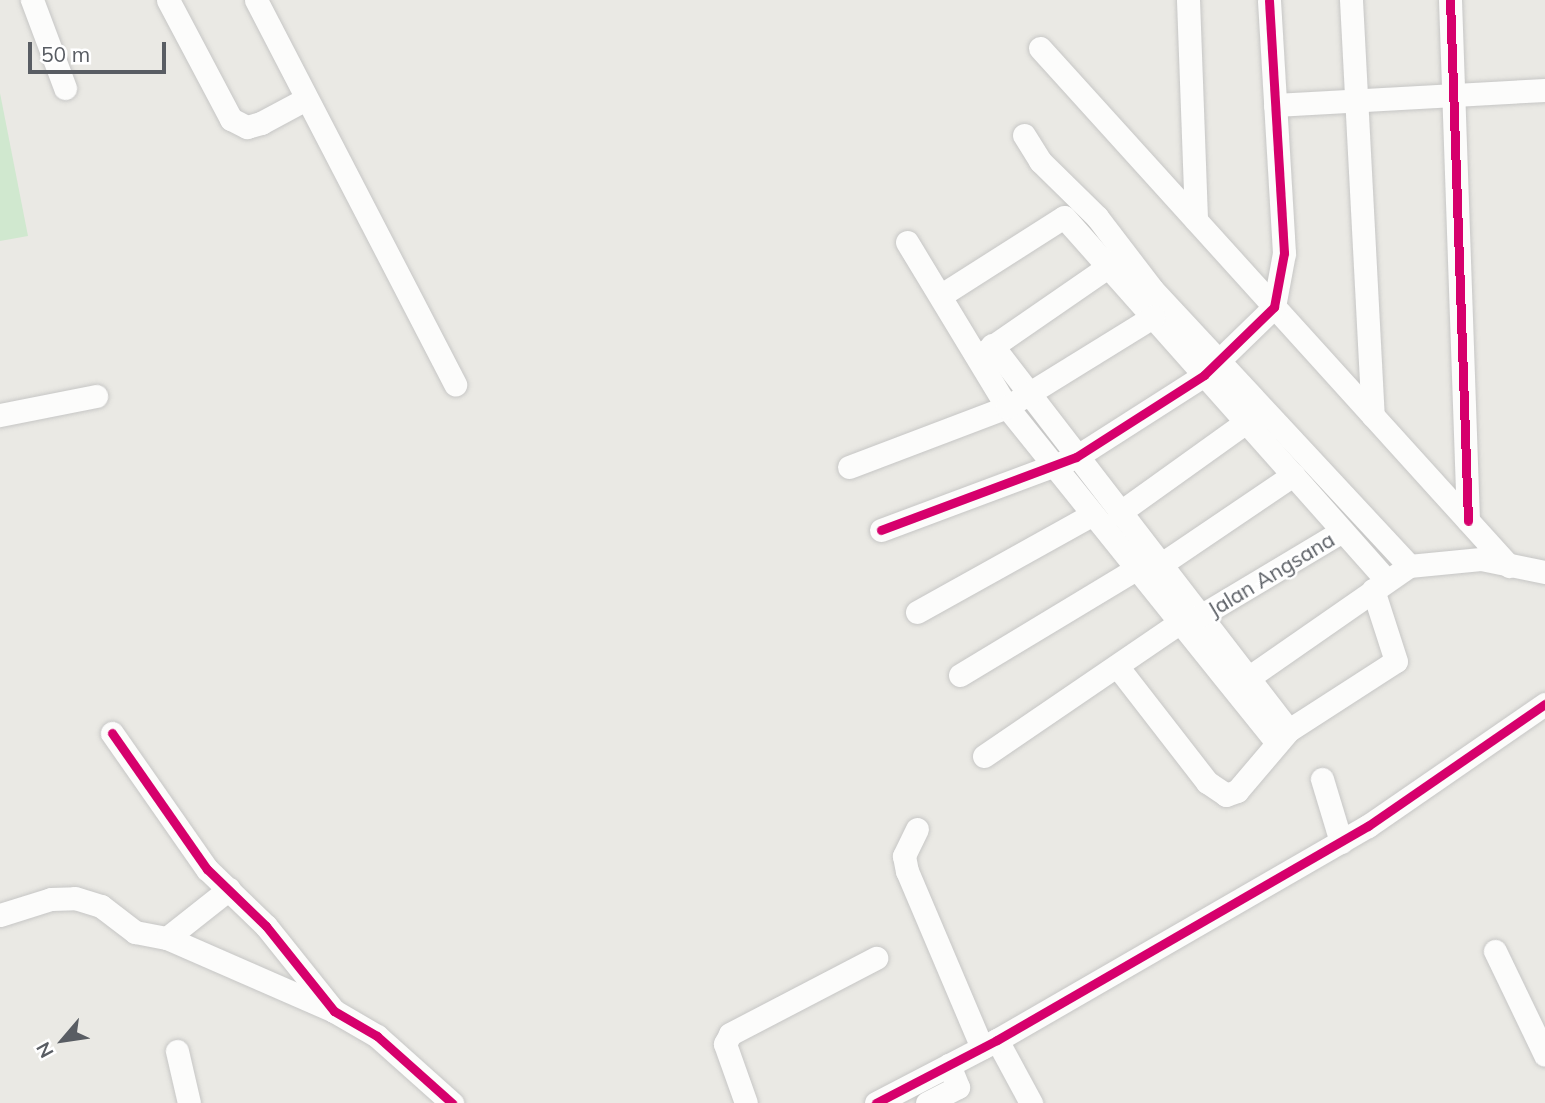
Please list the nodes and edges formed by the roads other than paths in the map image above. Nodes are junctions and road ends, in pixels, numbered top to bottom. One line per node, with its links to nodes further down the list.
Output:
1 (33, 0): 9 (street)
2 (168, 0): 11 (street)
3 (256, 0): 11 (street)
4 (1188, 0): 16 (street)
5 (1269, 0): 14 (street)
6 (1351, 0): 13 (street)
7 (1450, 0): 12 (street)
8 (1040, 48): 16 (street)
9 (65, 88)
10 (1545, 90): 12 (street)
11 (306, 99): 24 (street)
12 (1455, 99): 13 (street); 39 (street)
13 (1355, 102): 14 (street); 29 (street)
14 (1275, 105): 20 (street)
15 (1024, 135): 18 (street)
16 (1196, 220): 20 (street)
17 (907, 242): 19 (street)
18 (1117, 261): 19 (street); 21 (street); 22 (street); 23 (street)
19 (943, 294): 22 (street)
20 (1274, 307): 23 (street); 29 (street)
21 (1153, 317): 23 (street); 26 (street)
22 (985, 351): 26 (street); 27 (street)
23 (1212, 368): 30 (street); 31 (street); 35 (street)
24 (455, 384)
25 (96, 396): 28 (street)
26 (1029, 396): 27 (street); 31 (street)
27 (1007, 407): 32 (street); 33 (street)
28 (0, 415)
29 (1373, 415): 39 (street)
30 (1246, 422): 34 (street); 37 (street)
31 (1076, 457): 32 (street); 37 (street)
32 (1051, 463): 38 (street); 40 (street)
33 (849, 467)
34 (1293, 475): 36 (street); 42 (street)
35 (1337, 488): 36 (street); 43 (street)
36 (1318, 503): 41 (street)
37 (1119, 513): 42 (street)
38 (1091, 515): 42 (street); 47 (street)
39 (1468, 521): 44 (street)
40 (881, 530)
41 (1342, 531): 46 (street); 48 (street, Jalan Angsana)
42 (1150, 564): 48 (street); 50 (street)
43 (1409, 566): 44 (street); 46 (street)
44 (1509, 566): 45 (street)
45 (1545, 572)
46 (1379, 584): 51 (street); 54 (street)
47 (917, 612)
48 (1190, 620): 49 (street, Jalan Angsana); 51 (street); 54 (street)
49 (1117, 666): 54 (street); 55 (street, Jalan Angsana)
50 (960, 675)
51 (1248, 678): 54 (street)
52 (1545, 704): 58 (street)
53 (112, 733): 59 (street)
54 (1283, 737)
55 (984, 756)
56 (1322, 779): 58 (street)
57 (917, 830): 65 (street)
58 (1341, 842): 65 (street)
59 (229, 889): 61 (street); 64 (street)
60 (0, 915): 61 (street)
61 (167, 938): 64 (street)
62 (1495, 951): 67 (street)
63 (876, 958): 71 (street)
64 (334, 1011): 70 (street)
65 (990, 1044): 68 (street); 74 (street)
66 (177, 1051): 69 (street)
67 (1545, 1055)
68 (949, 1065): 72 (street); 73 (street)
69 (189, 1103)
70 (452, 1103)
71 (746, 1103)
72 (876, 1103)
73 (927, 1103)
74 (1031, 1103)

